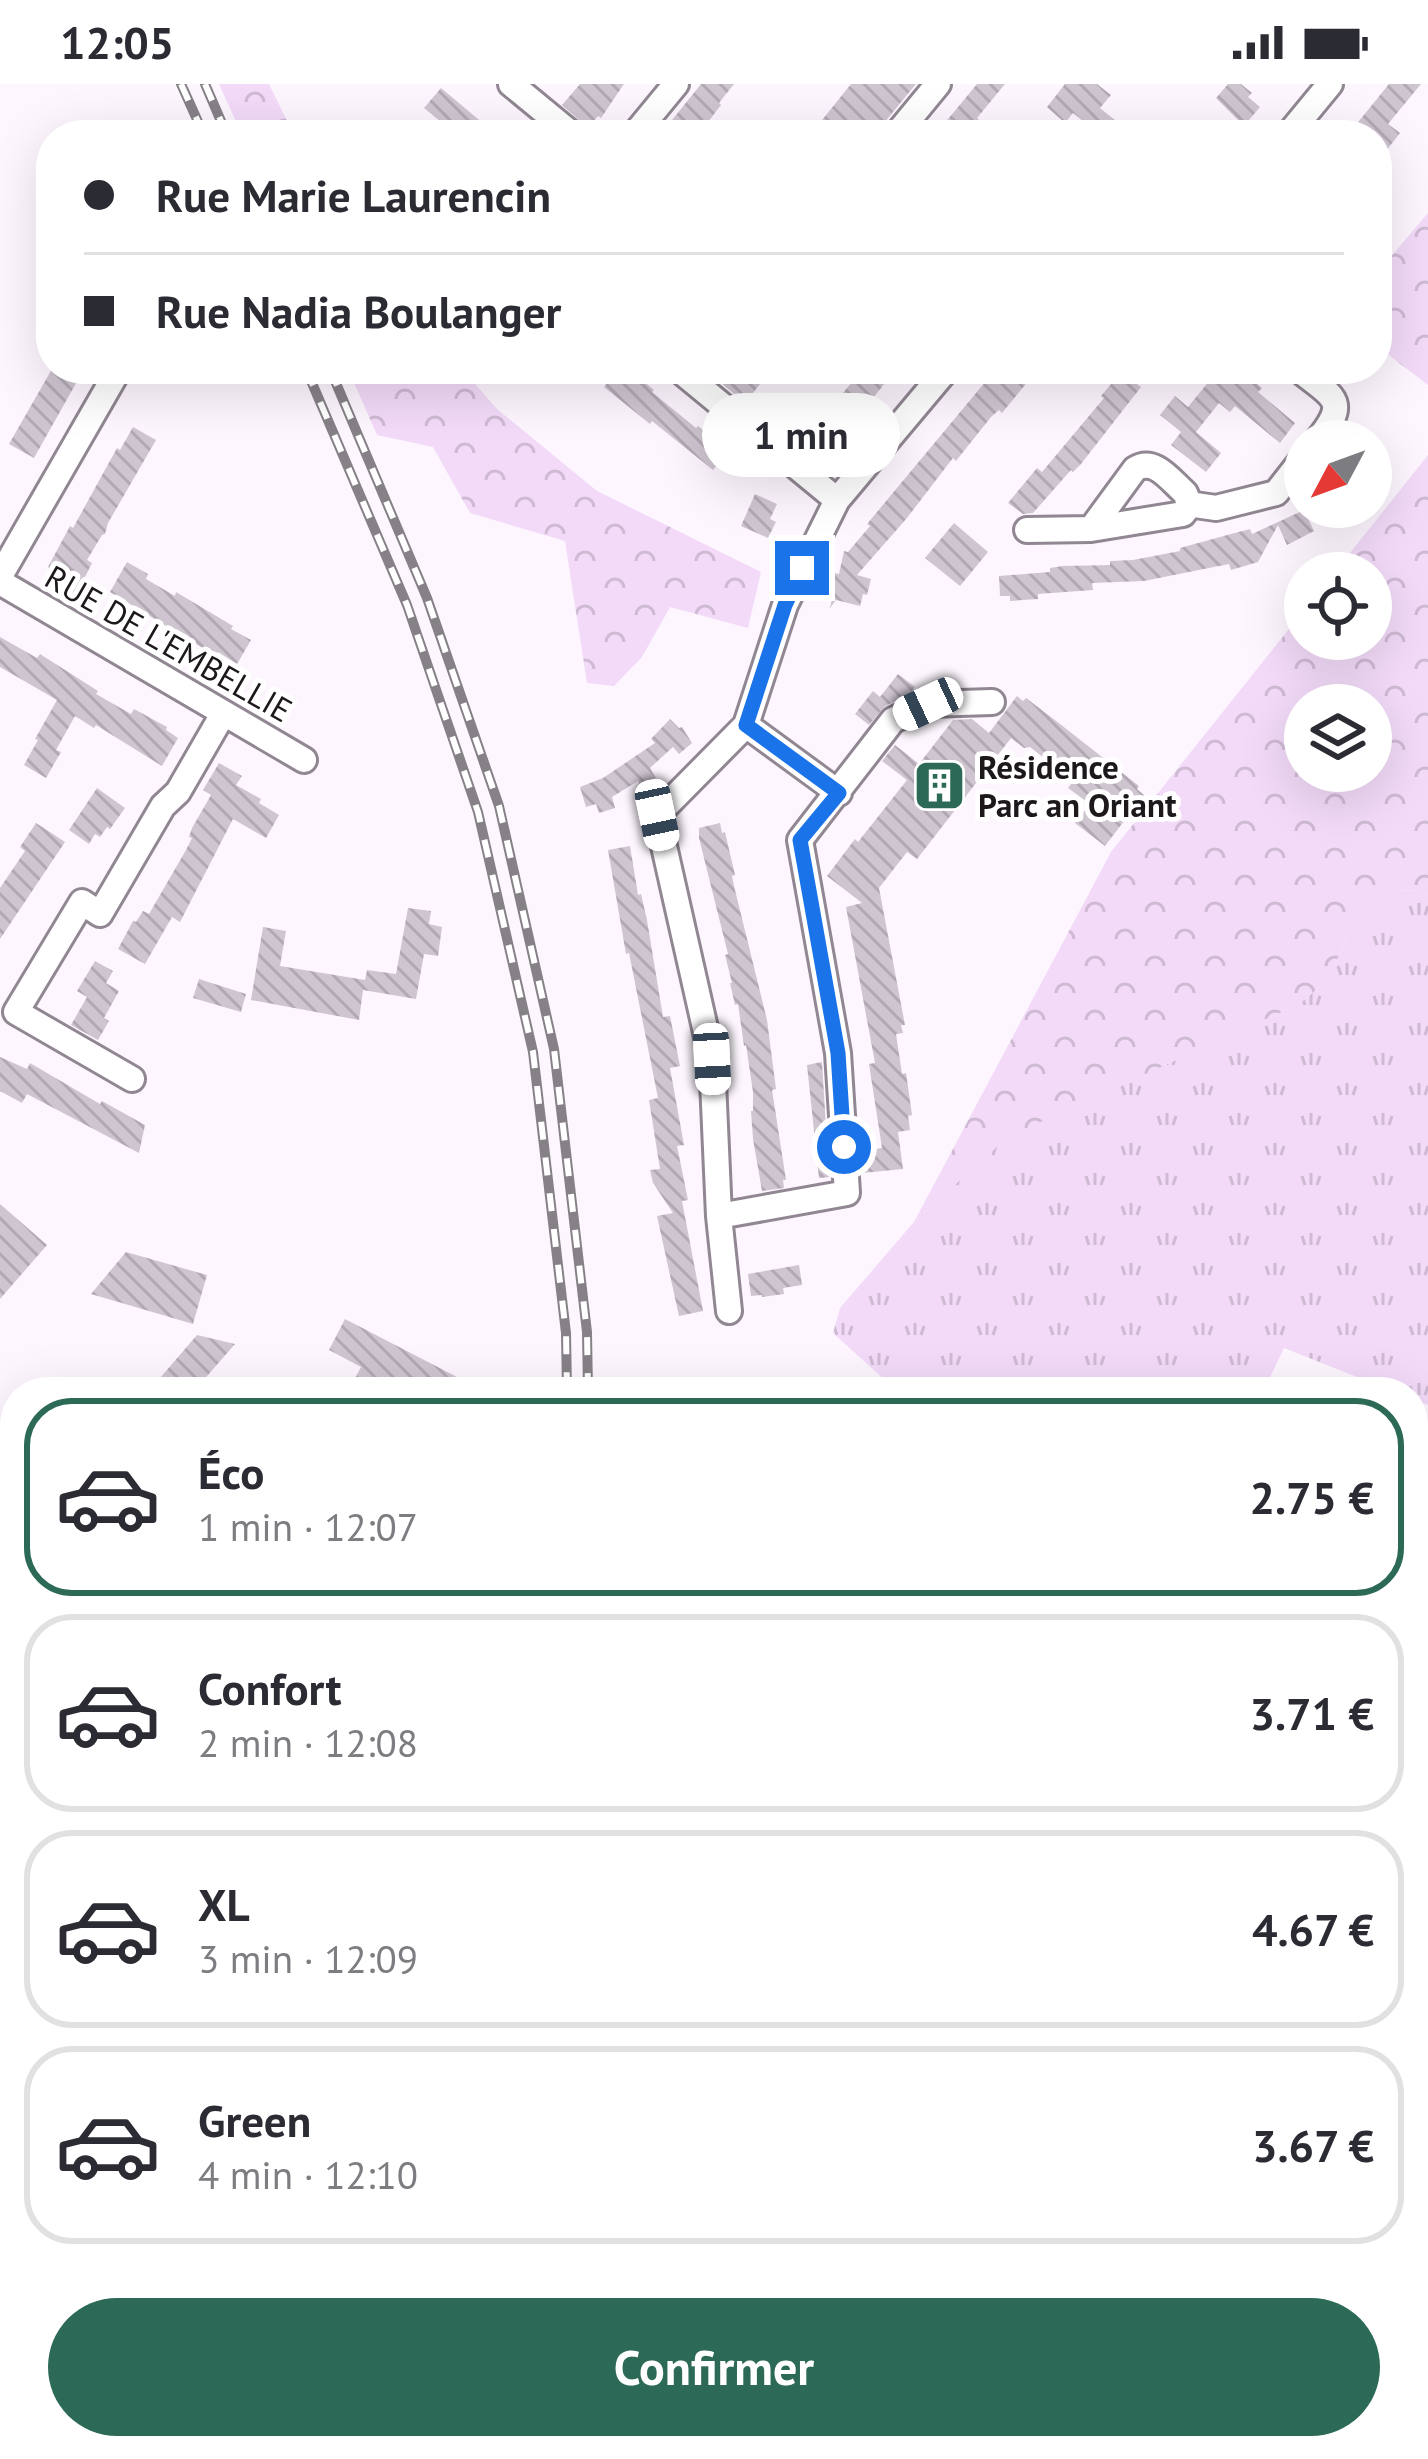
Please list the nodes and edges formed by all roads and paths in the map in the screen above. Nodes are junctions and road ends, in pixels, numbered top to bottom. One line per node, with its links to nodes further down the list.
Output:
1 (511, 84): 5 (street)
2 (676, 84): 6 (street)
3 (938, 84): 7 (street)
4 (1320, 87): 8 (street)
5 (555, 120)
6 (646, 120)
7 (908, 120)
8 (1298, 120)
9 (110, 384): 19 (street)
10 (705, 384): 15 (street)
11 (934, 384): 15 (street)
12 (1316, 384): 13 (street)
13 (1334, 420)
14 (1284, 483): 16 (street)
15 (837, 500): 22 (street)
16 (1188, 504): 17 (street); 17 (street)
17 (1091, 529): 18 (street)
18 (1027, 530)
19 (0, 579): 21 (street, RUE DE L'EMBELLIE)
20 (992, 702): 24 (street)
21 (223, 714): 23 (street, RUE DE L'EMBELLIE); 25 (street)
22 (746, 725): 24 (street); 26 (street)
23 (304, 760)
24 (839, 793): 26 (street)
25 (133, 1078)
26 (718, 1205): 27 (street)
27 (729, 1311)

